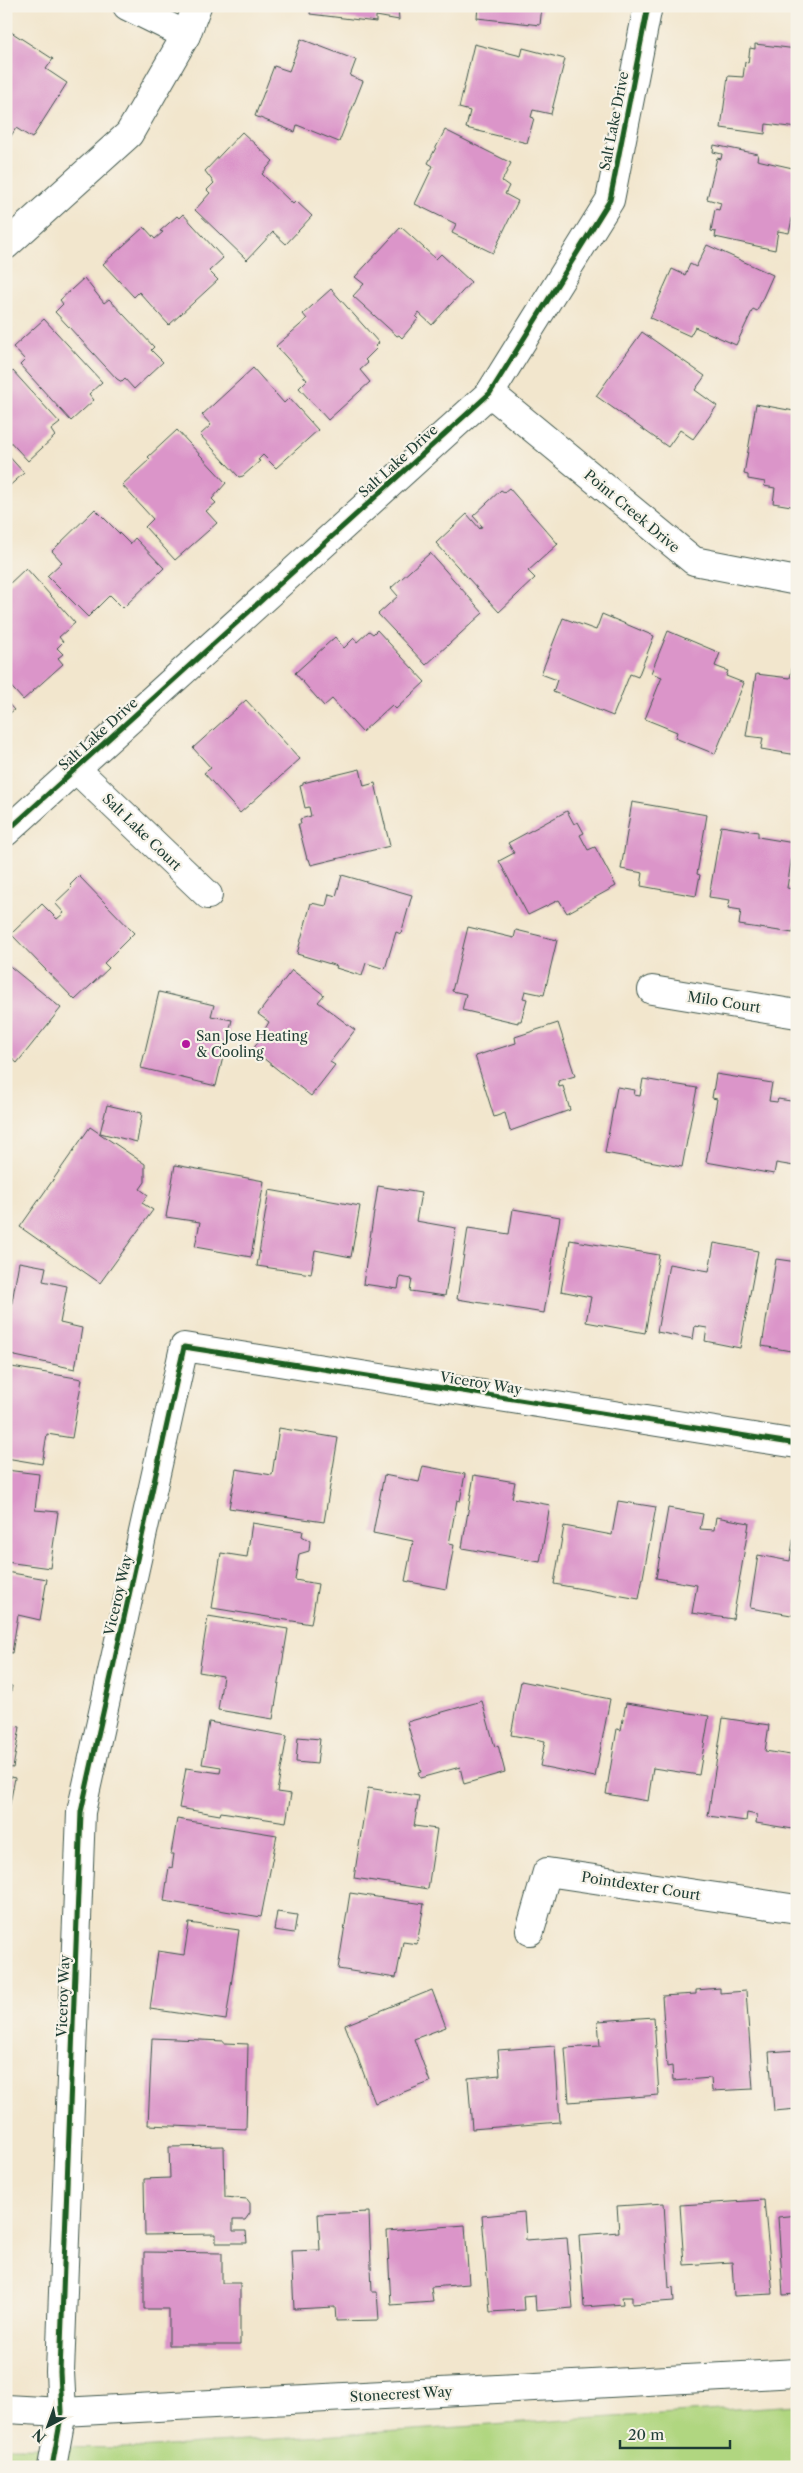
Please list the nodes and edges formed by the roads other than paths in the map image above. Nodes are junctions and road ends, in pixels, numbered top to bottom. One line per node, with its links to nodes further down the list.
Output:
1 (127, 6): 4 (street)
2 (198, 6): 4 (street)
3 (648, 6): 6 (street, Salt Lake Drive)
4 (186, 35): 5 (street)
5 (6, 245)
6 (490, 393): 7 (street, Point Creek Drive); 8 (street, Salt Lake Drive)
7 (797, 581)
8 (76, 769): 9 (street, Salt Lake Drive); 10 (street, Salt Lake Court)
9 (6, 832)
10 (208, 895)
11 (652, 990): 12 (street, Milo Court)
12 (797, 1014)
13 (797, 1444): 18 (street, Viceroy Way)
14 (797, 1909): 15 (street, Pointdexter Court)
15 (530, 1931)
16 (797, 2373): 18 (street, Stonecrest Way)
17 (6, 2409): 18 (street, Stonecrest Way)
18 (62, 2412): 19 (street, Viceroy Way)
19 (52, 2467)

